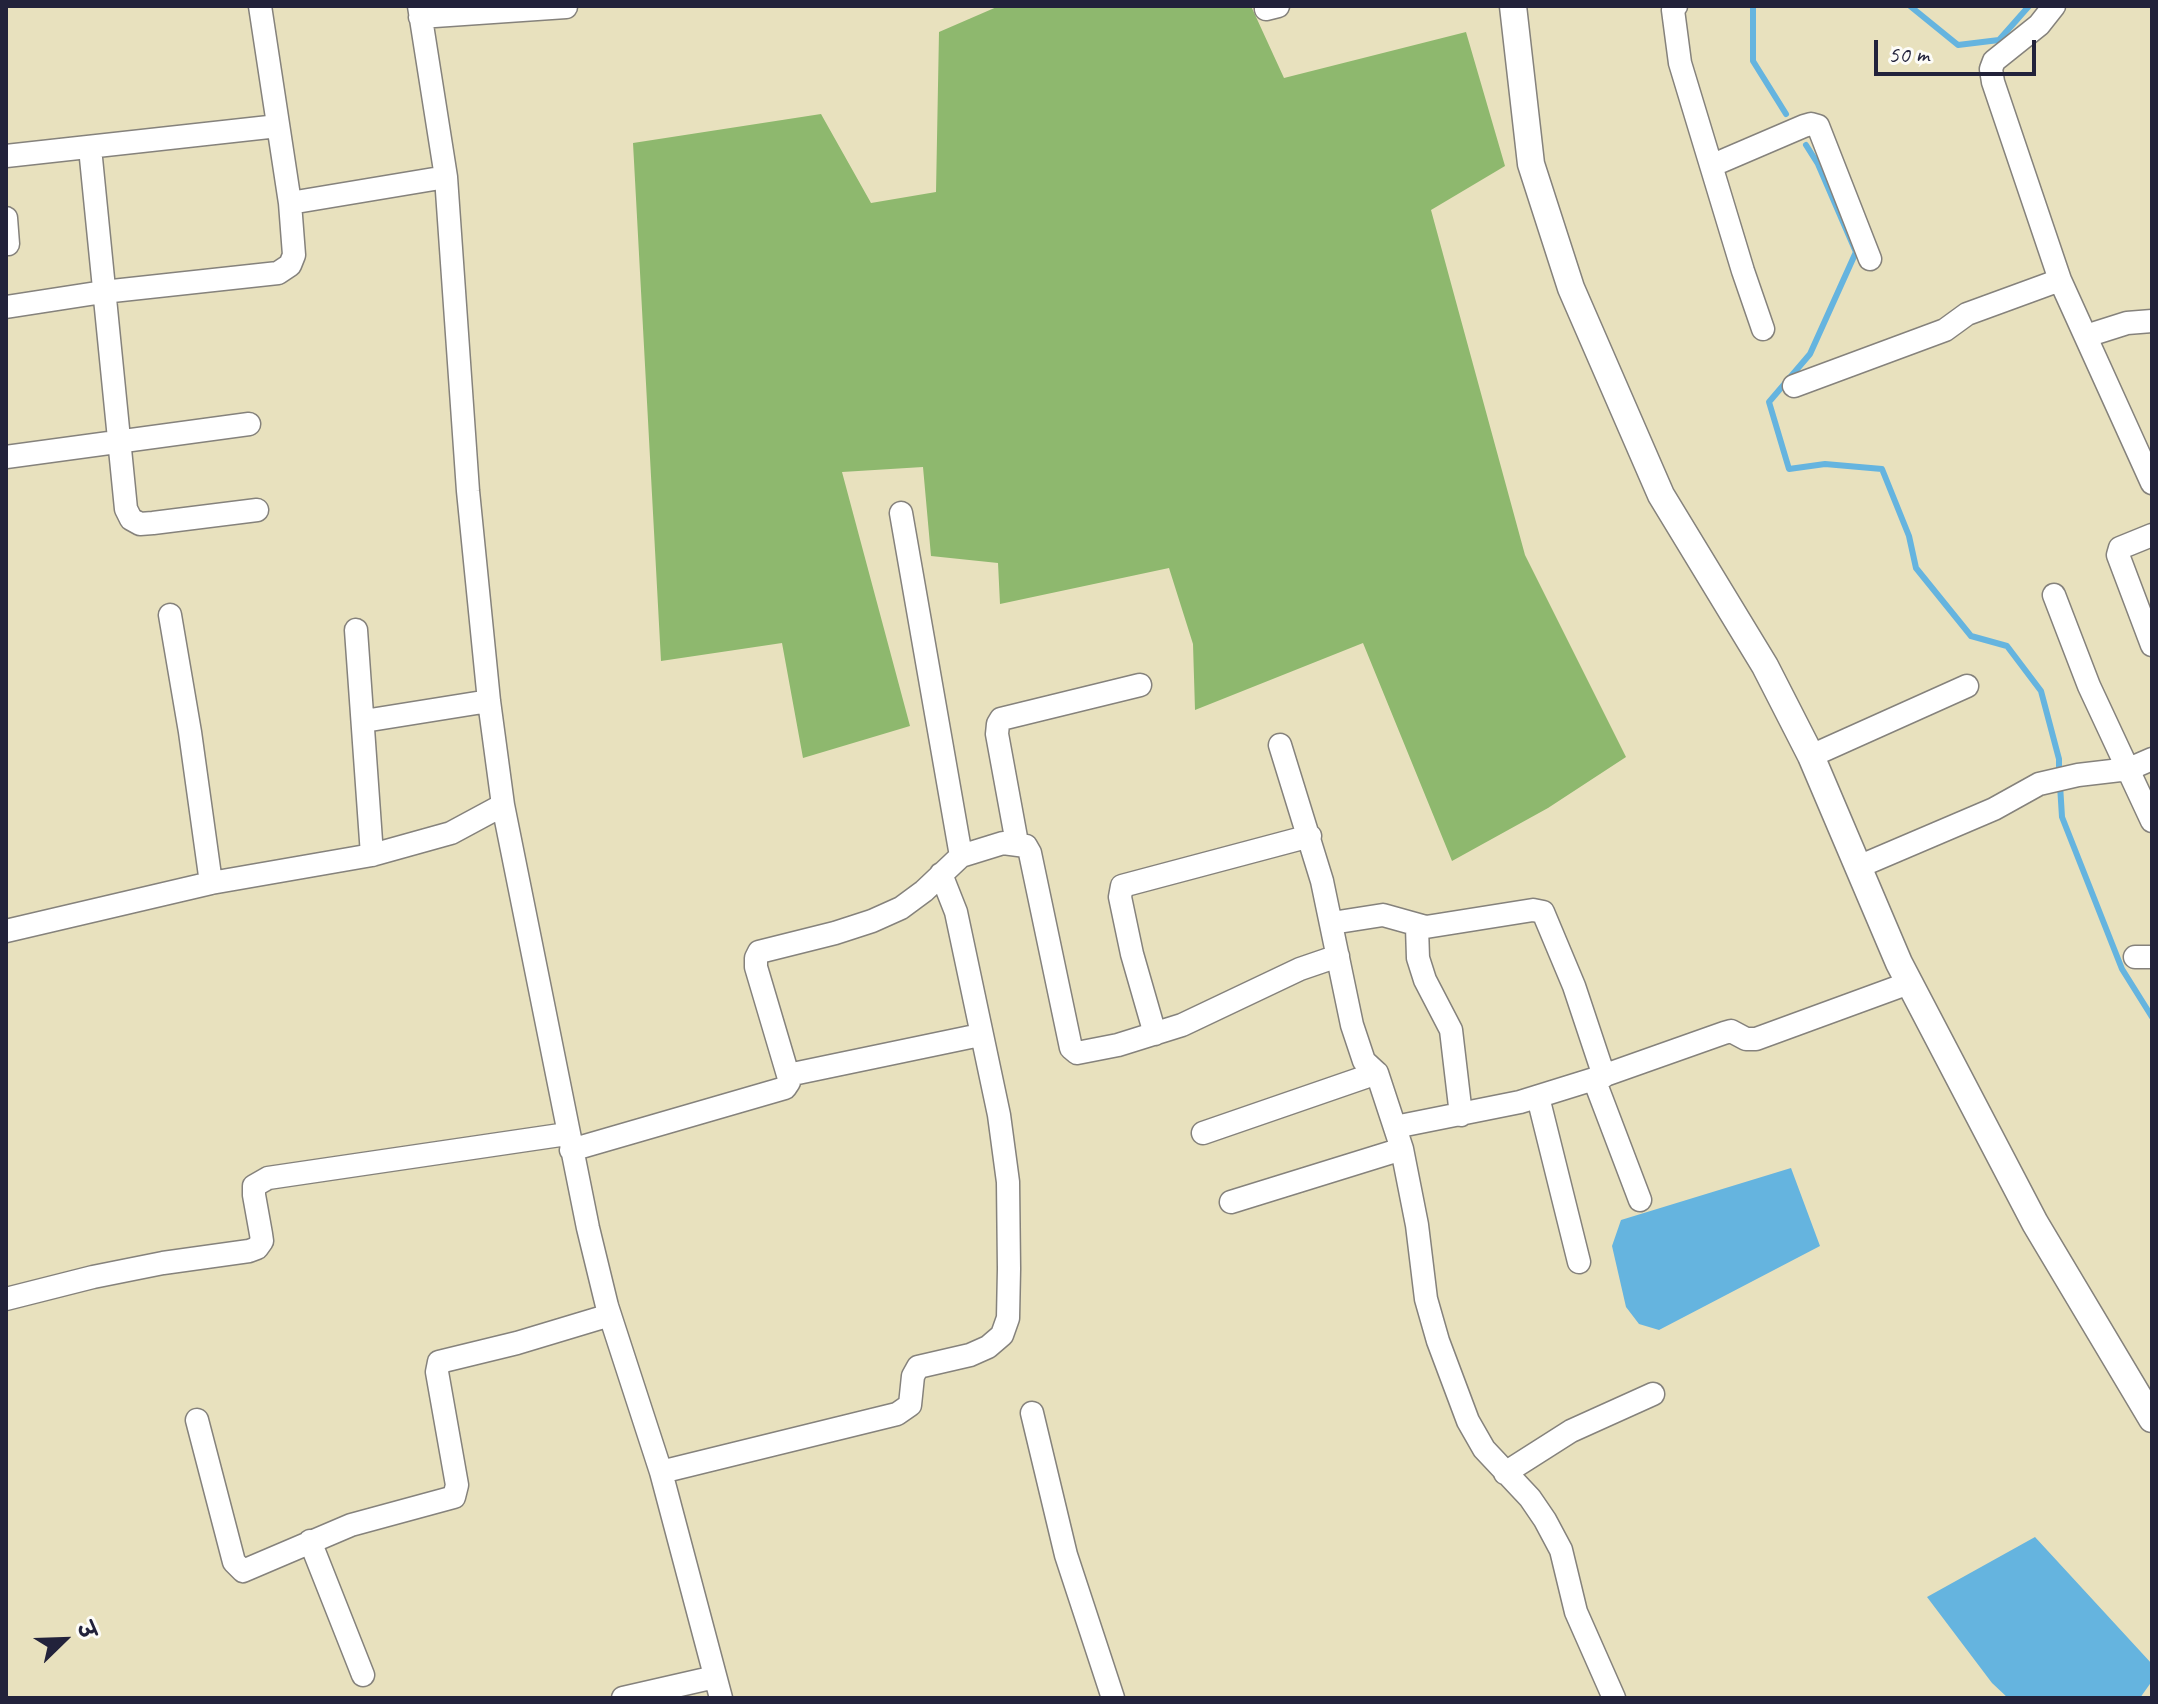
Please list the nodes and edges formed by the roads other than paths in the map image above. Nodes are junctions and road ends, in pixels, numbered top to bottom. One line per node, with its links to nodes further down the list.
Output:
1 (260, 6): 7 (street)
2 (1513, 6): 39 (street)
3 (1676, 6): 10 (street)
4 (2054, 6): 16 (street)
5 (566, 7): 6 (street)
6 (419, 12): 11 (street)
7 (278, 126): 8 (street); 12 (street)
8 (90, 148): 9 (street); 17 (street)
9 (6, 156)
10 (1713, 165): 15 (street); 20 (street)
11 (446, 177): 12 (street); 36 (street)
12 (290, 203): 17 (street)
13 (6, 218): 14 (street)
14 (8, 244)
15 (1870, 259)
16 (2060, 280): 21 (street); 22 (street)
17 (103, 292): 18 (street); 24 (street)
18 (6, 307)
19 (2152, 321): 21 (street)
20 (1763, 329)
21 (2086, 336): 26 (street)
22 (1794, 386)
23 (249, 424): 24 (street)
24 (119, 440): 25 (street); 27 (street)
25 (6, 457)
26 (2152, 483)
27 (257, 510)
28 (901, 513): 47 (street)
29 (2152, 535): 33 (street)
30 (2054, 595): 41 (street)
31 (170, 615): 50 (street)
32 (356, 630): 37 (street)
33 (2152, 645)
34 (1140, 685): 45 (street)
35 (1967, 686): 39 (street)
36 (489, 701): 37 (street); 42 (street)
37 (364, 721): 46 (street)
38 (1280, 745): 44 (street)
39 (1811, 756): 48 (street)
40 (2152, 759): 41 (street)
41 (2129, 769): 43 (street); 48 (street)
42 (503, 805): 46 (street); 65 (street)
43 (2152, 821)
44 (1310, 836): 51 (street); 56 (street)
45 (1017, 843): 47 (street); 56 (street)
46 (372, 855): 50 (street)
47 (961, 856): 49 (street)
48 (1858, 867): 55 (street)
49 (941, 874): 57 (street); 59 (street)
50 (211, 883): 53 (street)
51 (1332, 923): 52 (street); 54 (street)
52 (1417, 927): 60 (street); 62 (street)
53 (6, 931)
54 (1338, 956): 56 (street); 58 (street)
55 (1909, 983): 60 (street); 74 (street)
56 (1155, 1034)
57 (980, 1035): 59 (street); 76 (street)
58 (1377, 1073): 63 (street); 64 (street)
59 (788, 1075): 65 (street)
60 (1599, 1078): 61 (street); 67 (street)
61 (1538, 1097): 62 (street); 69 (street)
62 (1461, 1115): 63 (street)
63 (1395, 1127): 66 (street)
64 (1203, 1133)
65 (569, 1142): 70 (street); 71 (street)
66 (1402, 1149): 68 (street); 77 (street)
67 (1640, 1200)
68 (1231, 1202)
69 (1579, 1262)
70 (6, 1299)
71 (610, 1315): 76 (street); 78 (street)
72 (1653, 1394): 77 (street)
73 (1032, 1413): 82 (street)
74 (2152, 1419)
75 (197, 1420): 78 (street)
76 (661, 1472): 80 (street)
77 (1505, 1473): 83 (street)
78 (310, 1541): 79 (street)
79 (363, 1675)
80 (718, 1687): 81 (street)
81 (623, 1698)
82 (1113, 1698)
83 (1614, 1698)

